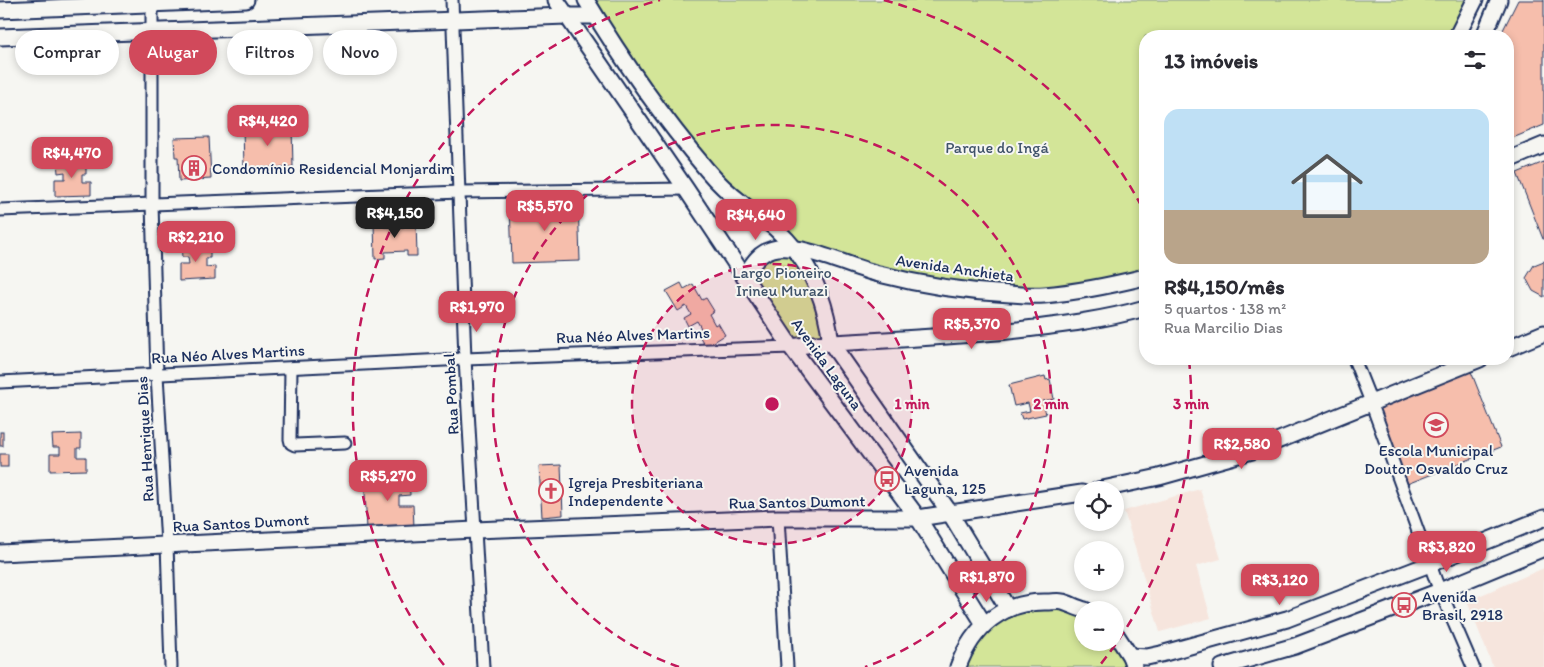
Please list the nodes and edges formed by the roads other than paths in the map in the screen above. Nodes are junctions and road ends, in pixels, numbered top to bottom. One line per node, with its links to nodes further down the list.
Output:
1 (246, 0): 7 (main road)
2 (452, 0): 11 (street, Rua Pombal)
3 (556, 0): 9 (main road, Avenida Laguna)
4 (586, 0): 10 (main road, Avenida Laguna)
5 (1475, 0): 14 (main road)
6 (1499, 0): 15 (main road)
7 (152, 2): 8 (main road); 12 (street, Rua Henrique Dias)
8 (0, 10)
9 (566, 16): 10 (main road); 11 (main road); 21 (main road, Avenida Laguna)
10 (595, 16): 25 (main road, Avenida Laguna)
11 (452, 20): 13 (main road); 22 (street, Rua Pombal)
12 (152, 30)
13 (179, 30)
14 (1460, 30)
15 (1486, 30)
16 (129, 32): 17 (main road)
17 (0, 37)
18 (152, 75): 23 (street, Rua Henrique Dias)
19 (1544, 145): 20 (main road)
20 (1514, 158)
21 (686, 189): 22 (street); 26 (main road, Avenida Laguna)
22 (460, 192): 23 (street); 33 (street, Rua Pombal)
23 (152, 204): 24 (street); 37 (street, Rua Henrique Dias)
24 (0, 210)
25 (793, 248): 26 (main road); 27 (main road, Avenida Anchieta); 30 (main road, Avenida Laguna)
26 (744, 277): 32 (main road, Avenida Laguna)
27 (1139, 278)
28 (1139, 310): 30 (main road, Rua Néo Alves Martins)
29 (1544, 333): 31 (main road)
30 (832, 343): 32 (main road, Rua Néo Alves Martins); 43 (main road, Avenida Laguna)
31 (1514, 346)
32 (791, 347): 33 (street, Rua Néo Alves Martins); 45 (main road, Avenida Laguna)
33 (465, 359): 36 (street, Rua Néo Alves Martins); 47 (street, Rua Pombal)
34 (1356, 365): 39 (street)
35 (1465, 365): 39 (main road)
36 (291, 368): 37 (street, Rua Néo Alves Martins); 40 (street)
37 (157, 375): 38 (street, Rua Néo Alves Martins); 48 (street, Rua Henrique Dias)
38 (0, 382)
39 (1371, 402): 41 (main road); 51 (street)
40 (345, 443)
41 (1124, 484)
42 (1074, 494): 43 (main road, Rua Santos Dumont)
43 (950, 513): 45 (main road, Rua Santos Dumont); 54 (main road, Avenida Laguna)
44 (778, 518): 45 (main road, Rua Santos Dumont); 47 (main road, Rua Santos Dumont); 60 (street)
45 (918, 518): 55 (main road, Avenida Laguna)
46 (1544, 518): 51 (main road)
47 (475, 530): 48 (main road, Rua Santos Dumont); 59 (street, Rua Pombal)
48 (167, 544): 50 (main road, Rua Santos Dumont); 58 (street, Rua Henrique Dias)
49 (1544, 548): 52 (main road)
50 (0, 553)
51 (1430, 564): 52 (street); 57 (main road)
52 (1440, 591): 62 (main road); 63 (street)
53 (1074, 606): 54 (main road)
54 (1008, 609): 55 (main road)
55 (984, 624): 61 (main road)
56 (1124, 648): 57 (main road)
57 (1132, 661)
58 (171, 667)
59 (483, 667)
60 (787, 667)
61 (958, 667)
62 (1222, 667)
63 (1473, 667)

